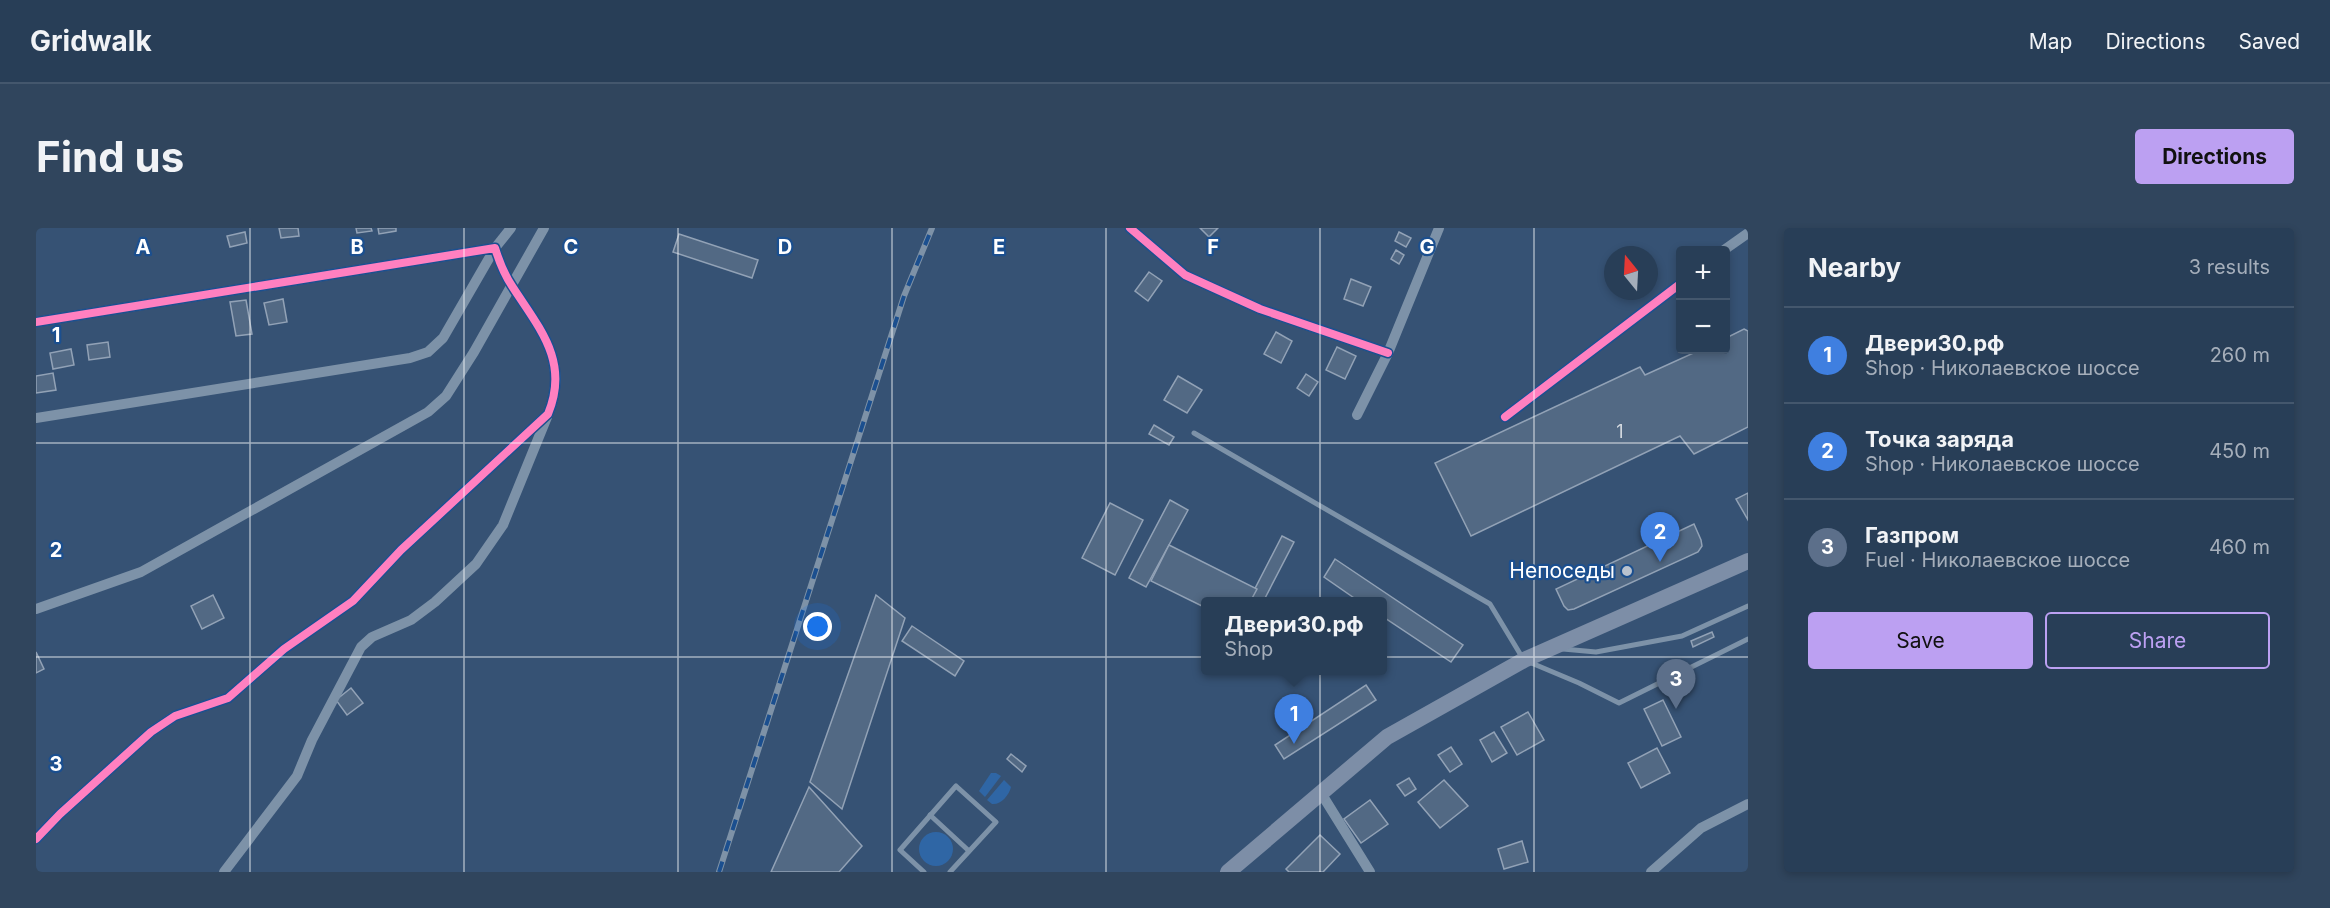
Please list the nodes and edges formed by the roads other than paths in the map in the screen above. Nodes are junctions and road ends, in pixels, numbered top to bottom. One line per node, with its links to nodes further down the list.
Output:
1 (511, 228): 7 (street)
2 (544, 228): 8 (street)
3 (1130, 228): 11 (street)
4 (1436, 230): 11 (street)
5 (1748, 232): 6 (street)
6 (1729, 246)
7 (495, 248): 8 (street); 10 (street); 15 (street)
8 (511, 285): 12 (street); 19 (street)
9 (1676, 287): 14 (street)
10 (36, 322)
11 (1388, 353): 13 (street)
12 (549, 414): 26 (street); 28 (street)
13 (1357, 416)
14 (1505, 417)
15 (36, 418)
16 (1194, 433): 22 (lane)
17 (1748, 561): 21 (main road)
18 (1748, 606): 21 (lane)
19 (36, 609)
20 (1748, 639): 22 (lane)
21 (1553, 648): 22 (main road)
22 (1524, 660): 23 (main road)
23 (1321, 793): 31 (main road); 32 (street)
24 (1748, 804): 33 (street)
25 (930, 815): 27 (lane); 27 (lane); 29 (lane)
26 (36, 839)
27 (969, 851): 30 (lane)
28 (224, 872)
29 (924, 872)
30 (950, 872)
31 (1228, 872)
32 (1370, 872)
33 (1651, 872)

